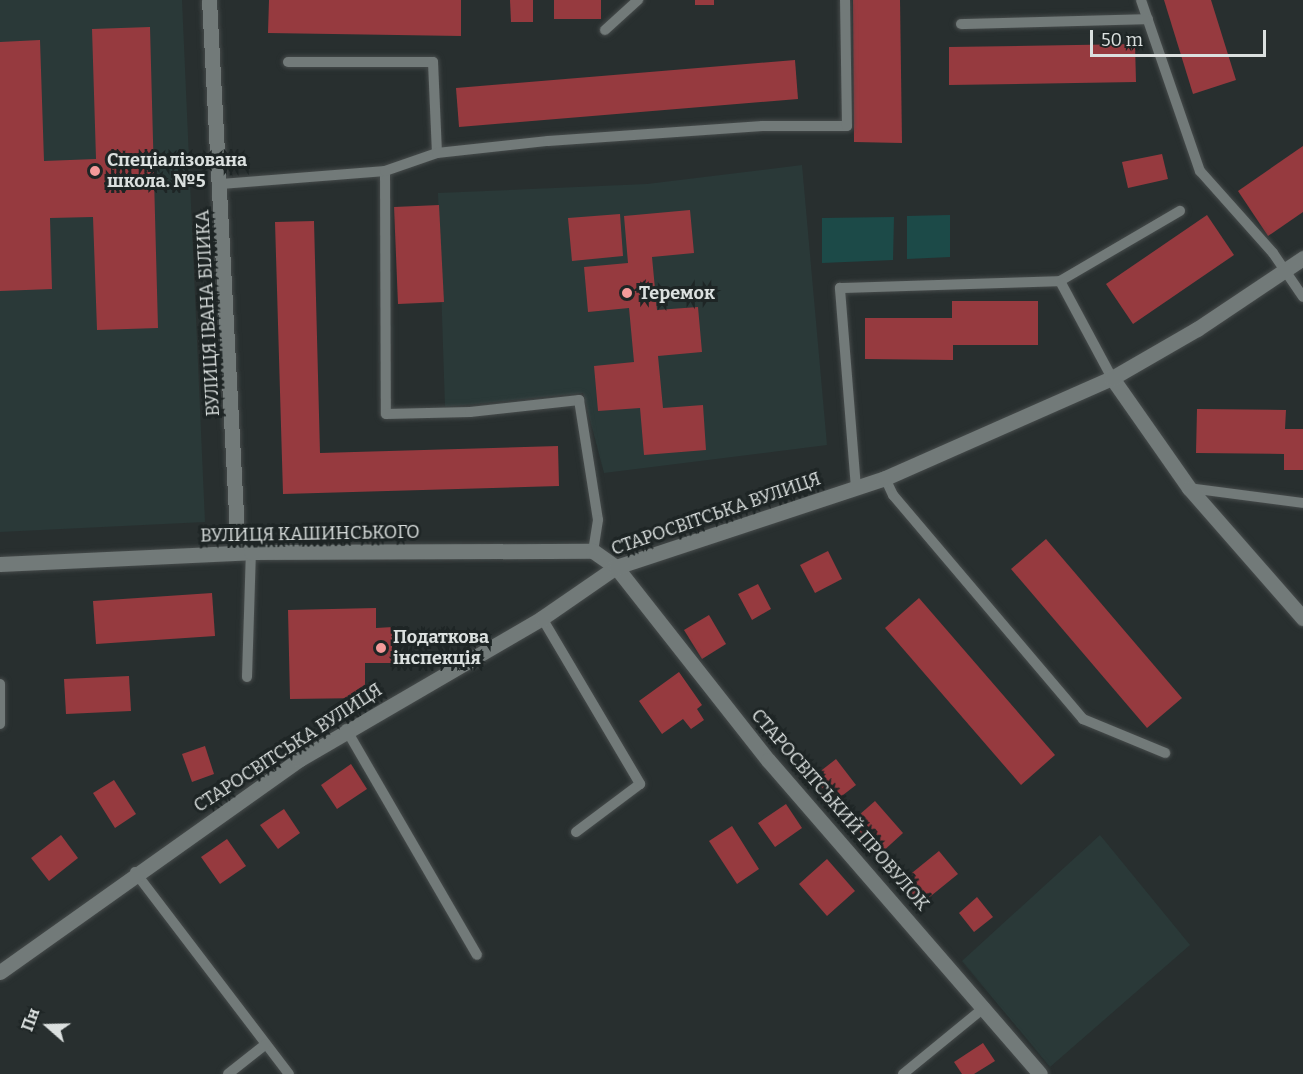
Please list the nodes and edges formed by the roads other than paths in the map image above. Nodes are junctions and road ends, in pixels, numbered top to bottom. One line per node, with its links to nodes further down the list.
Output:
1 (209, 0): 11 (street, ВУЛИЦЯ ІВАНА БІЛИКА)
2 (638, 0): 7 (lane)
3 (845, 0): 9 (lane)
4 (1141, 0): 5 (lane)
5 (1148, 19): 6 (lane); 14 (lane)
6 (961, 24)
7 (604, 30)
8 (288, 62): 9 (lane)
9 (436, 153): 10 (lane)
10 (385, 171): 11 (lane); 22 (lane)
11 (221, 184): 23 (street, ВУЛИЦЯ ІВАНА БІЛИКА)
12 (1180, 211): 15 (lane)
13 (1303, 258): 14 (street, СТАРОСВІТСЬКА ВУЛИЦЯ)
14 (1285, 270): 16 (lane); 17 (street, СТАРОСВІТСЬКА ВУЛИЦЯ)
15 (1060, 281): 17 (lane); 19 (lane)
16 (1303, 297)
17 (1112, 378): 18 (street, СТАРОСВІТСЬКА ВУЛИЦЯ); 20 (street)
18 (885, 478): 19 (street, СТАРОСВІТСЬКА ВУЛИЦЯ); 32 (lane)
19 (856, 488): 25 (street, СТАРОСВІТСЬКА ВУЛИЦЯ)
20 (1189, 488): 21 (lane); 27 (street)
21 (1303, 503)
22 (592, 551): 23 (street, ВУЛИЦЯ КАШИНСЬКОГО); 25 (street)
23 (244, 552): 24 (street, ВУЛИЦЯ КАШИНСЬКОГО); 28 (lane)
24 (0, 564)
25 (616, 567): 26 (street, СТАРОСВІТСЬКА ВУЛИЦЯ); 37 (street, СТАРОСВІТСЬКИЙ ПРОВУЛОК)
26 (542, 618): 31 (street, СТАРОСВІТСЬКА ВУЛИЦЯ); 33 (lane)
27 (1303, 618)
28 (247, 676)
29 (0, 684): 30 (lane)
30 (0, 724)
31 (346, 729): 34 (street, СТАРОСВІТСЬКА ВУЛИЦЯ); 35 (lane)
32 (1165, 753)
33 (576, 832)
34 (135, 872): 36 (street, СТАРОСВІТСЬКА ВУЛИЦЯ); 38 (lane)
35 (477, 955)
36 (0, 972)
37 (985, 1008): 41 (lane); 42 (street, СТАРОСВІТСЬКИЙ ПРОВУЛОК)
38 (266, 1044): 39 (lane); 40 (lane)
39 (228, 1074)
40 (288, 1074)
41 (903, 1074)
42 (1040, 1074)

